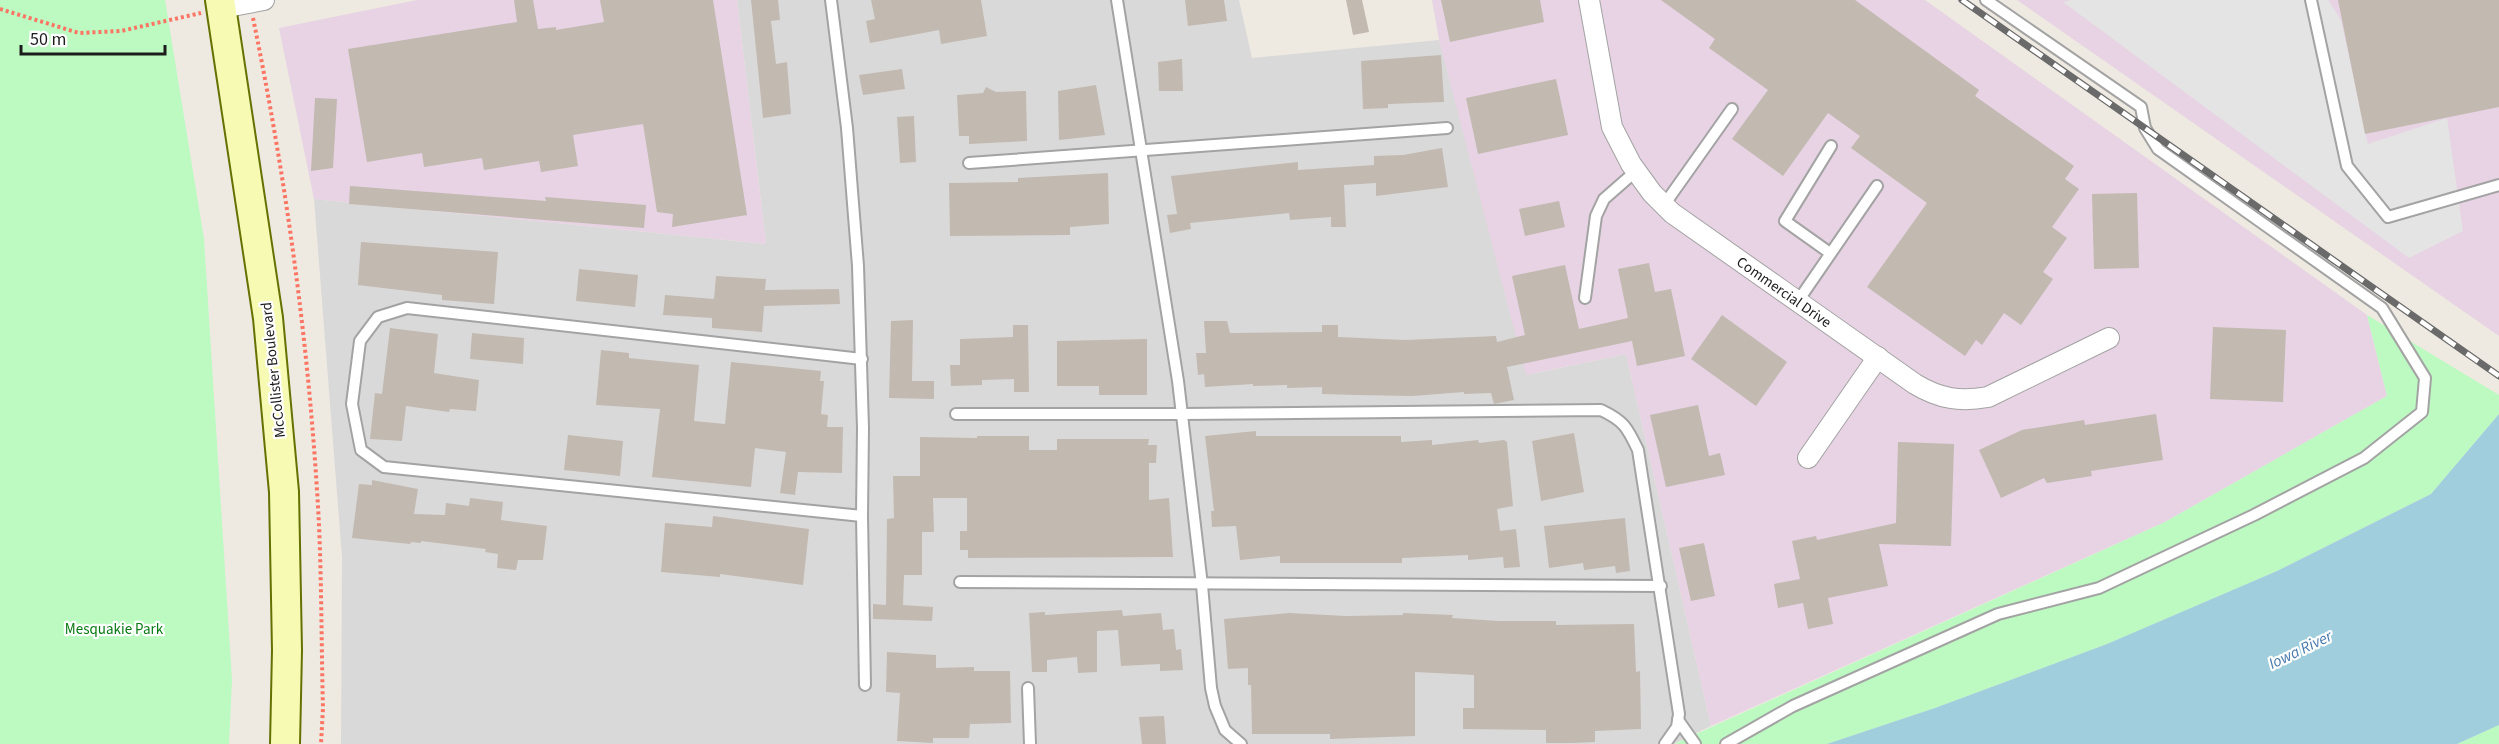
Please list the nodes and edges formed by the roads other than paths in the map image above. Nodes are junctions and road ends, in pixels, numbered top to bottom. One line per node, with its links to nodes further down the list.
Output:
1 (831, 0): 22 (lane)
2 (1117, 0): 11 (lane)
3 (1589, 0): 13 (street, Commercial Drive)
4 (1986, 0): 38 (lane)
5 (2311, 0): 14 (lane)
6 (257, 1): 7 (street)
7 (221, 4): 33 (main road, McCollister Boulevard)
8 (1732, 109): 16 (lane)
9 (1448, 128): 11 (lane)
10 (1831, 146): 17 (lane)
11 (1141, 151): 12 (lane); 24 (lane)
12 (969, 163)
13 (1636, 171): 16 (street, Commercial Drive); 18 (lane)
14 (2499, 185)
15 (1877, 186): 17 (lane)
16 (1664, 205): 19 (street, Commercial Drive)
17 (1830, 253): 19 (lane)
18 (1586, 298)
19 (1798, 301): 21 (street, Commercial Drive)
20 (2109, 338): 21 (street, Commercial Drive)
21 (1878, 357): 25 (street)
22 (862, 359): 26 (lane); 26 (lane)
23 (956, 414): 24 (lane)
24 (1182, 414): 28 (lane); 29 (lane)
25 (1808, 458)
26 (862, 516): 30 (lane)
27 (960, 582): 28 (lane)
28 (1202, 585): 29 (lane); 35 (lane)
29 (1661, 586): 32 (lane)
30 (865, 685)
31 (1028, 688): 34 (lane)
32 (1678, 720): 36 (lane); 37 (lane)
33 (285, 744)
34 (1030, 744)
35 (1241, 744)
36 (1665, 744)
37 (1695, 744)
38 (1726, 744)

